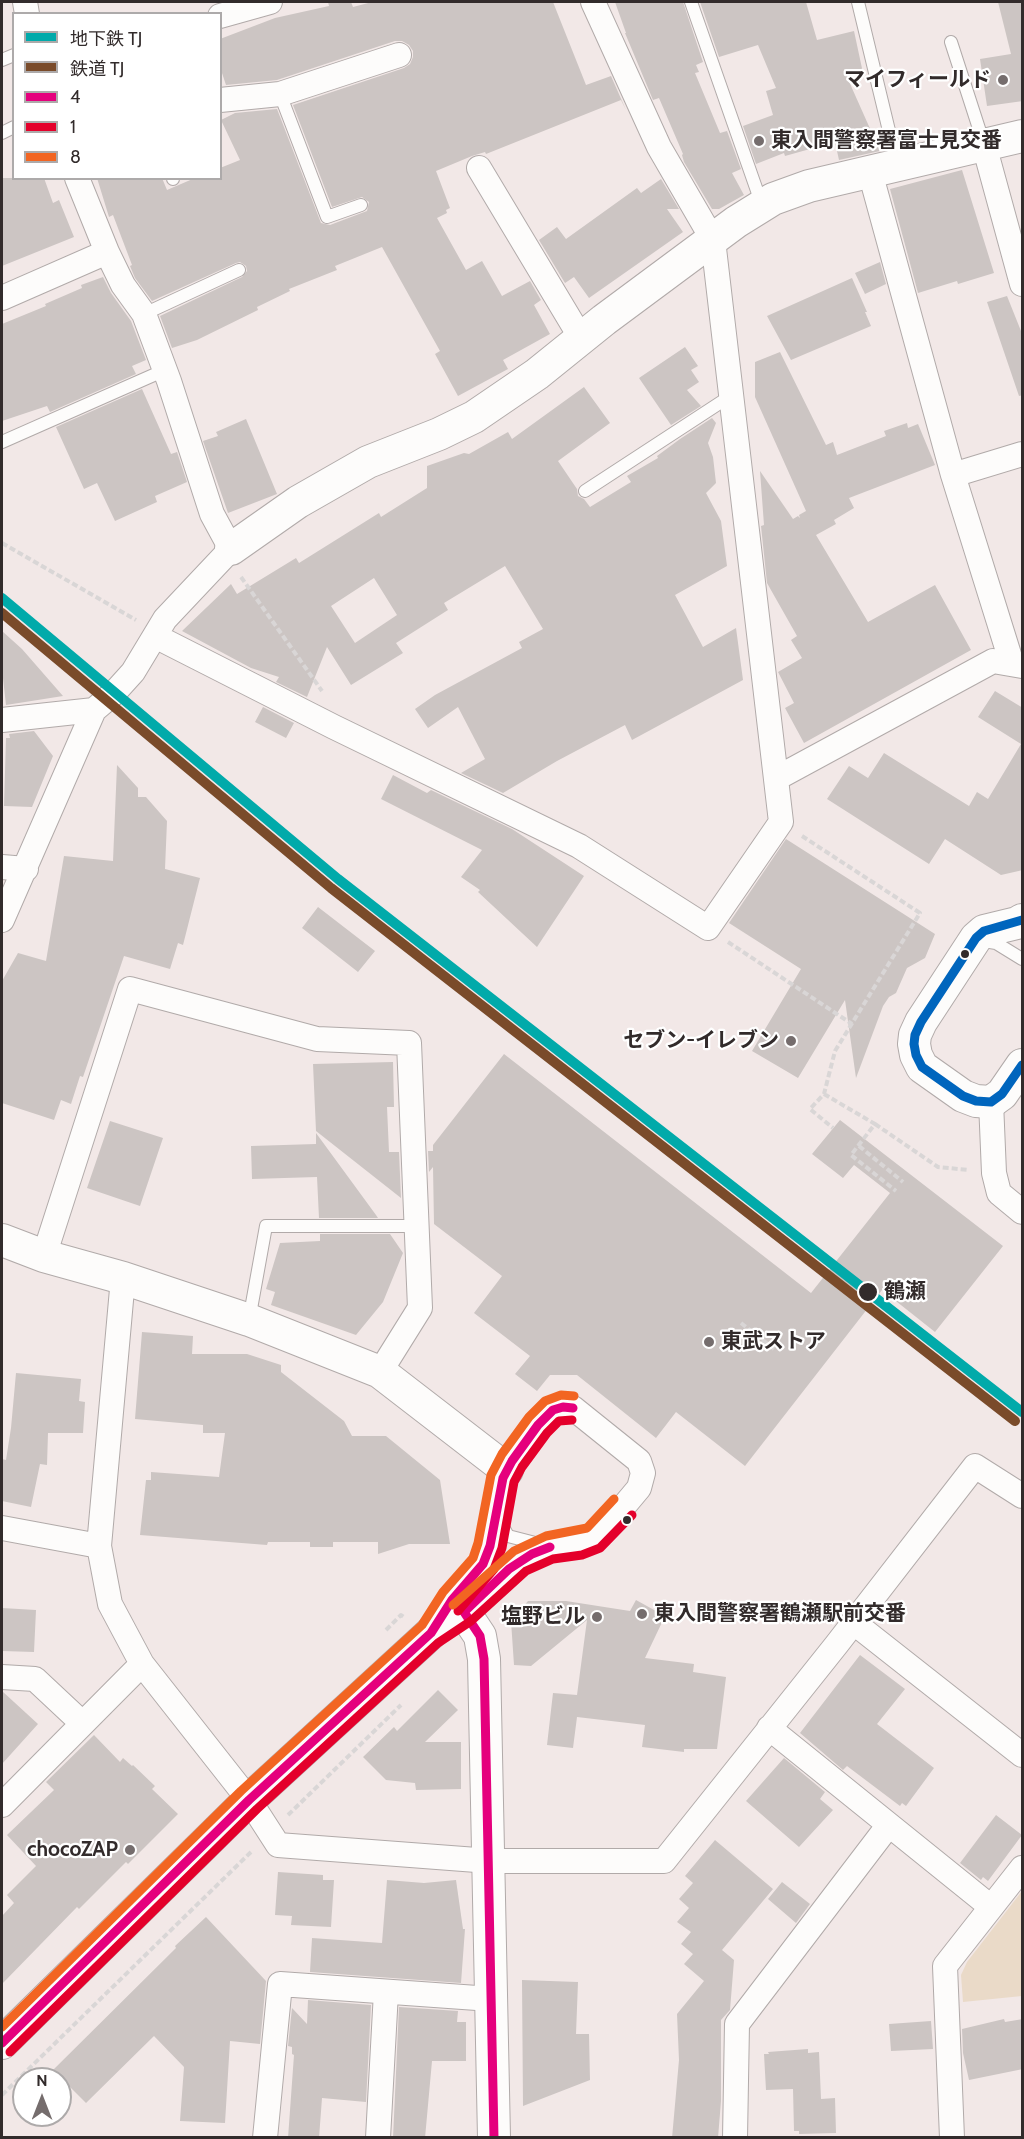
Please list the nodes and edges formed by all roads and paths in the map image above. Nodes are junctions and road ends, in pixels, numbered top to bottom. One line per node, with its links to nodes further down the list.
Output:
1 (270, 2): 5 (street)
2 (593, 2): 17 (street)
3 (691, 2): 16 (lane)
4 (858, 2): 13 (lane)
5 (222, 15)
6 (951, 42): 11 (lane)
7 (399, 55): 8 (street)
8 (280, 94): 9 (street); 15 (lane)
9 (222, 100)
10 (1023, 136): 11 (street)
11 (984, 145): 13 (street); 20 (street)
12 (478, 168): 23 (street)
13 (884, 168): 16 (street); 28 (street)
14 (78, 180): 18 (street)
15 (362, 205)
16 (762, 206): 17 (street)
17 (713, 240): 23 (street); 25 (street)
18 (107, 252): 21 (street); 22 (street)
19 (239, 270): 22 (lane)
20 (1023, 284)
21 (2, 298)
22 (144, 314): 24 (street)
23 (581, 338): 31 (street)
24 (165, 370): 26 (lane); 31 (street)
25 (732, 395): 29 (lane); 37 (street)
26 (2, 442)
27 (1023, 454): 28 (street)
28 (953, 475): 33 (street)
29 (585, 491)
30 (2, 543): 32 (path)
31 (228, 551): 32 (street); 36 (path)
32 (155, 636): 34 (street); 36 (street)
33 (1017, 665): 37 (street)
34 (94, 710): 35 (street); 40 (street)
35 (2, 719)
36 (334, 727): 38 (street)
37 (777, 778): 38 (street)
38 (781, 822): 46 (path)
39 (2, 867): 40 (street)
40 (26, 869): 41 (street)
41 (2, 920)
42 (1023, 920): 44 (street)
43 (723, 939): 46 (path)
44 (971, 945): 45 (lane); 49 (street)
45 (1023, 959)
46 (852, 1024): 48 (path)
47 (1023, 1065): 49 (street)
48 (824, 1094): 50 (path); 51 (path)
49 (991, 1102): 53 (street)
50 (875, 1124): 52 (path); 53 (path)
51 (833, 1128)
52 (859, 1146): 54 (path); 55 (path)
53 (994, 1173): 56 (street)
54 (903, 1182)
55 (896, 1191)
56 (1023, 1212)
57 (417, 1226): 59 (street); 61 (lane); 64 (street)
58 (2, 1240): 59 (street)
59 (44, 1256): 60 (street)
60 (123, 1278): 61 (street); 69 (street)
61 (249, 1320): 64 (street)
62 (741, 1323): 63 (path)
63 (774, 1349)
64 (380, 1372): 65 (street)
65 (507, 1470): 67 (street); 70 (street)
66 (1023, 1496): 72 (street)
67 (497, 1515): 70 (lane); 73 (street)
68 (2, 1528): 69 (street)
69 (99, 1546): 74 (street)
70 (550, 1547): 71 (street)
71 (464, 1612): 73 (street); 85 (street)
72 (853, 1622): 78 (street); 79 (street)
73 (430, 1632): 80 (street)
74 (142, 1664): 77 (street); 80 (street)
75 (2, 1677): 77 (street)
76 (409, 1697): 82 (path)
77 (82, 1724): 81 (street)
78 (769, 1728): 83 (street); 85 (street)
79 (1023, 1755)
80 (249, 1800): 85 (street); 90 (street)
81 (2, 1805)
82 (287, 1816)
83 (888, 1826): 87 (street); 95 (street)
84 (243, 1861): 91 (path)
85 (490, 1861): 89 (street)
86 (1023, 1868): 87 (street)
87 (991, 1907): 96 (street)
88 (386, 1992): 89 (street); 92 (street); 93 (street)
89 (491, 1999): 94 (street)
90 (2, 2043)
91 (2, 2095)
92 (265, 2138)
93 (378, 2138)
94 (494, 2138)
95 (735, 2138)
96 (952, 2138)

